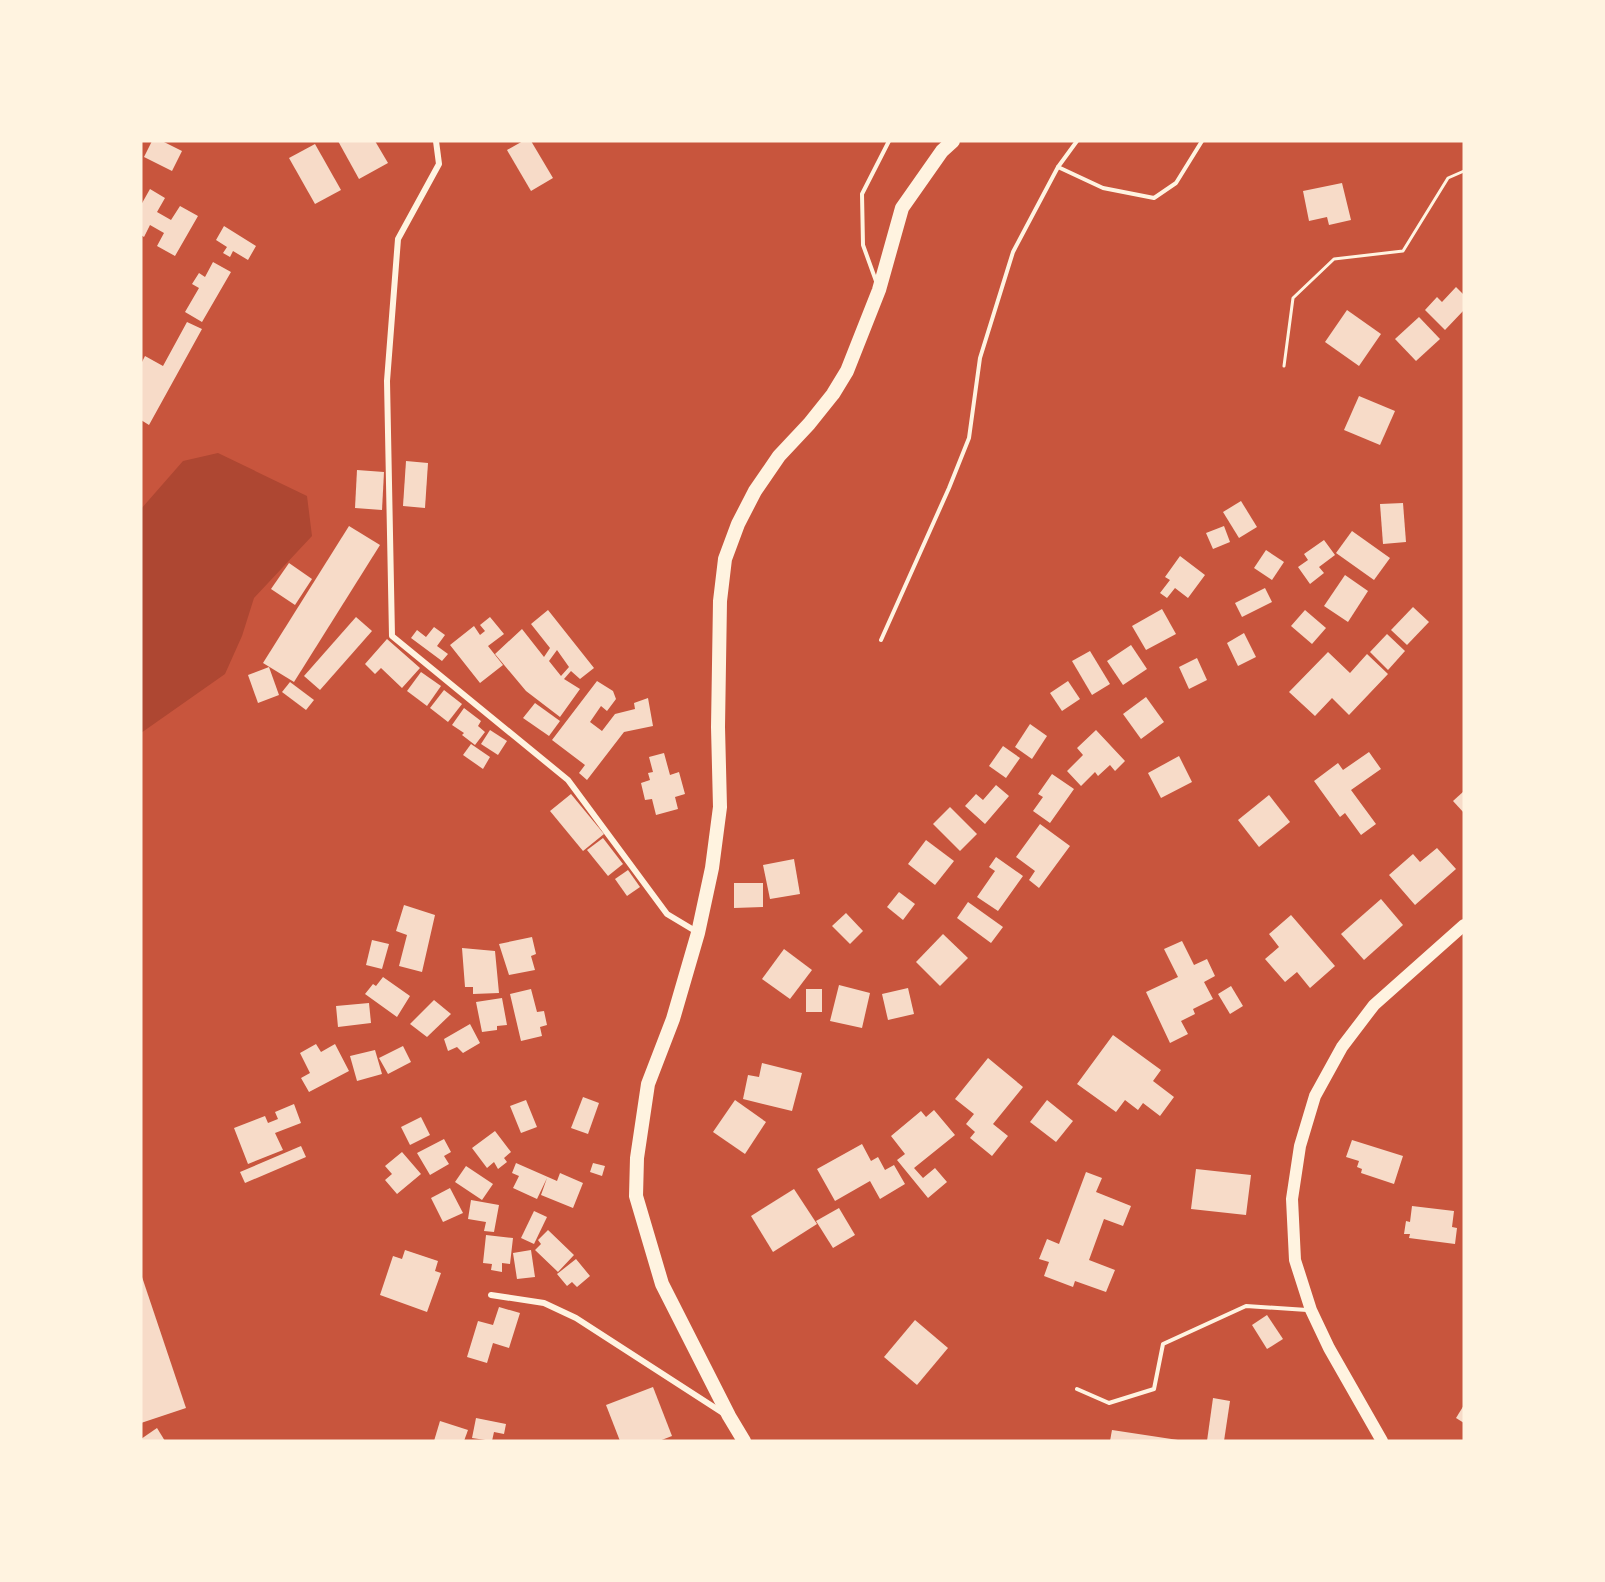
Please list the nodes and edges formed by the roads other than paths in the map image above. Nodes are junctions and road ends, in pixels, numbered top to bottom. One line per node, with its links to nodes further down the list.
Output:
1 (436, 141): 10 (street)
2 (889, 141): 7 (lane)
3 (953, 141): 7 (highway)
4 (1077, 141): 6 (lane)
5 (1202, 141): 6 (lane)
6 (1058, 167): 8 (lane)
7 (879, 290): 10 (highway)
8 (881, 640)
9 (1464, 925): 12 (main road)
10 (698, 933): 14 (highway)
11 (491, 1295): 14 (street)
12 (1311, 1310): 13 (lane); 16 (main road)
13 (1077, 1389)
14 (729, 1416): 15 (highway)
15 (744, 1441)
16 (1382, 1441)

